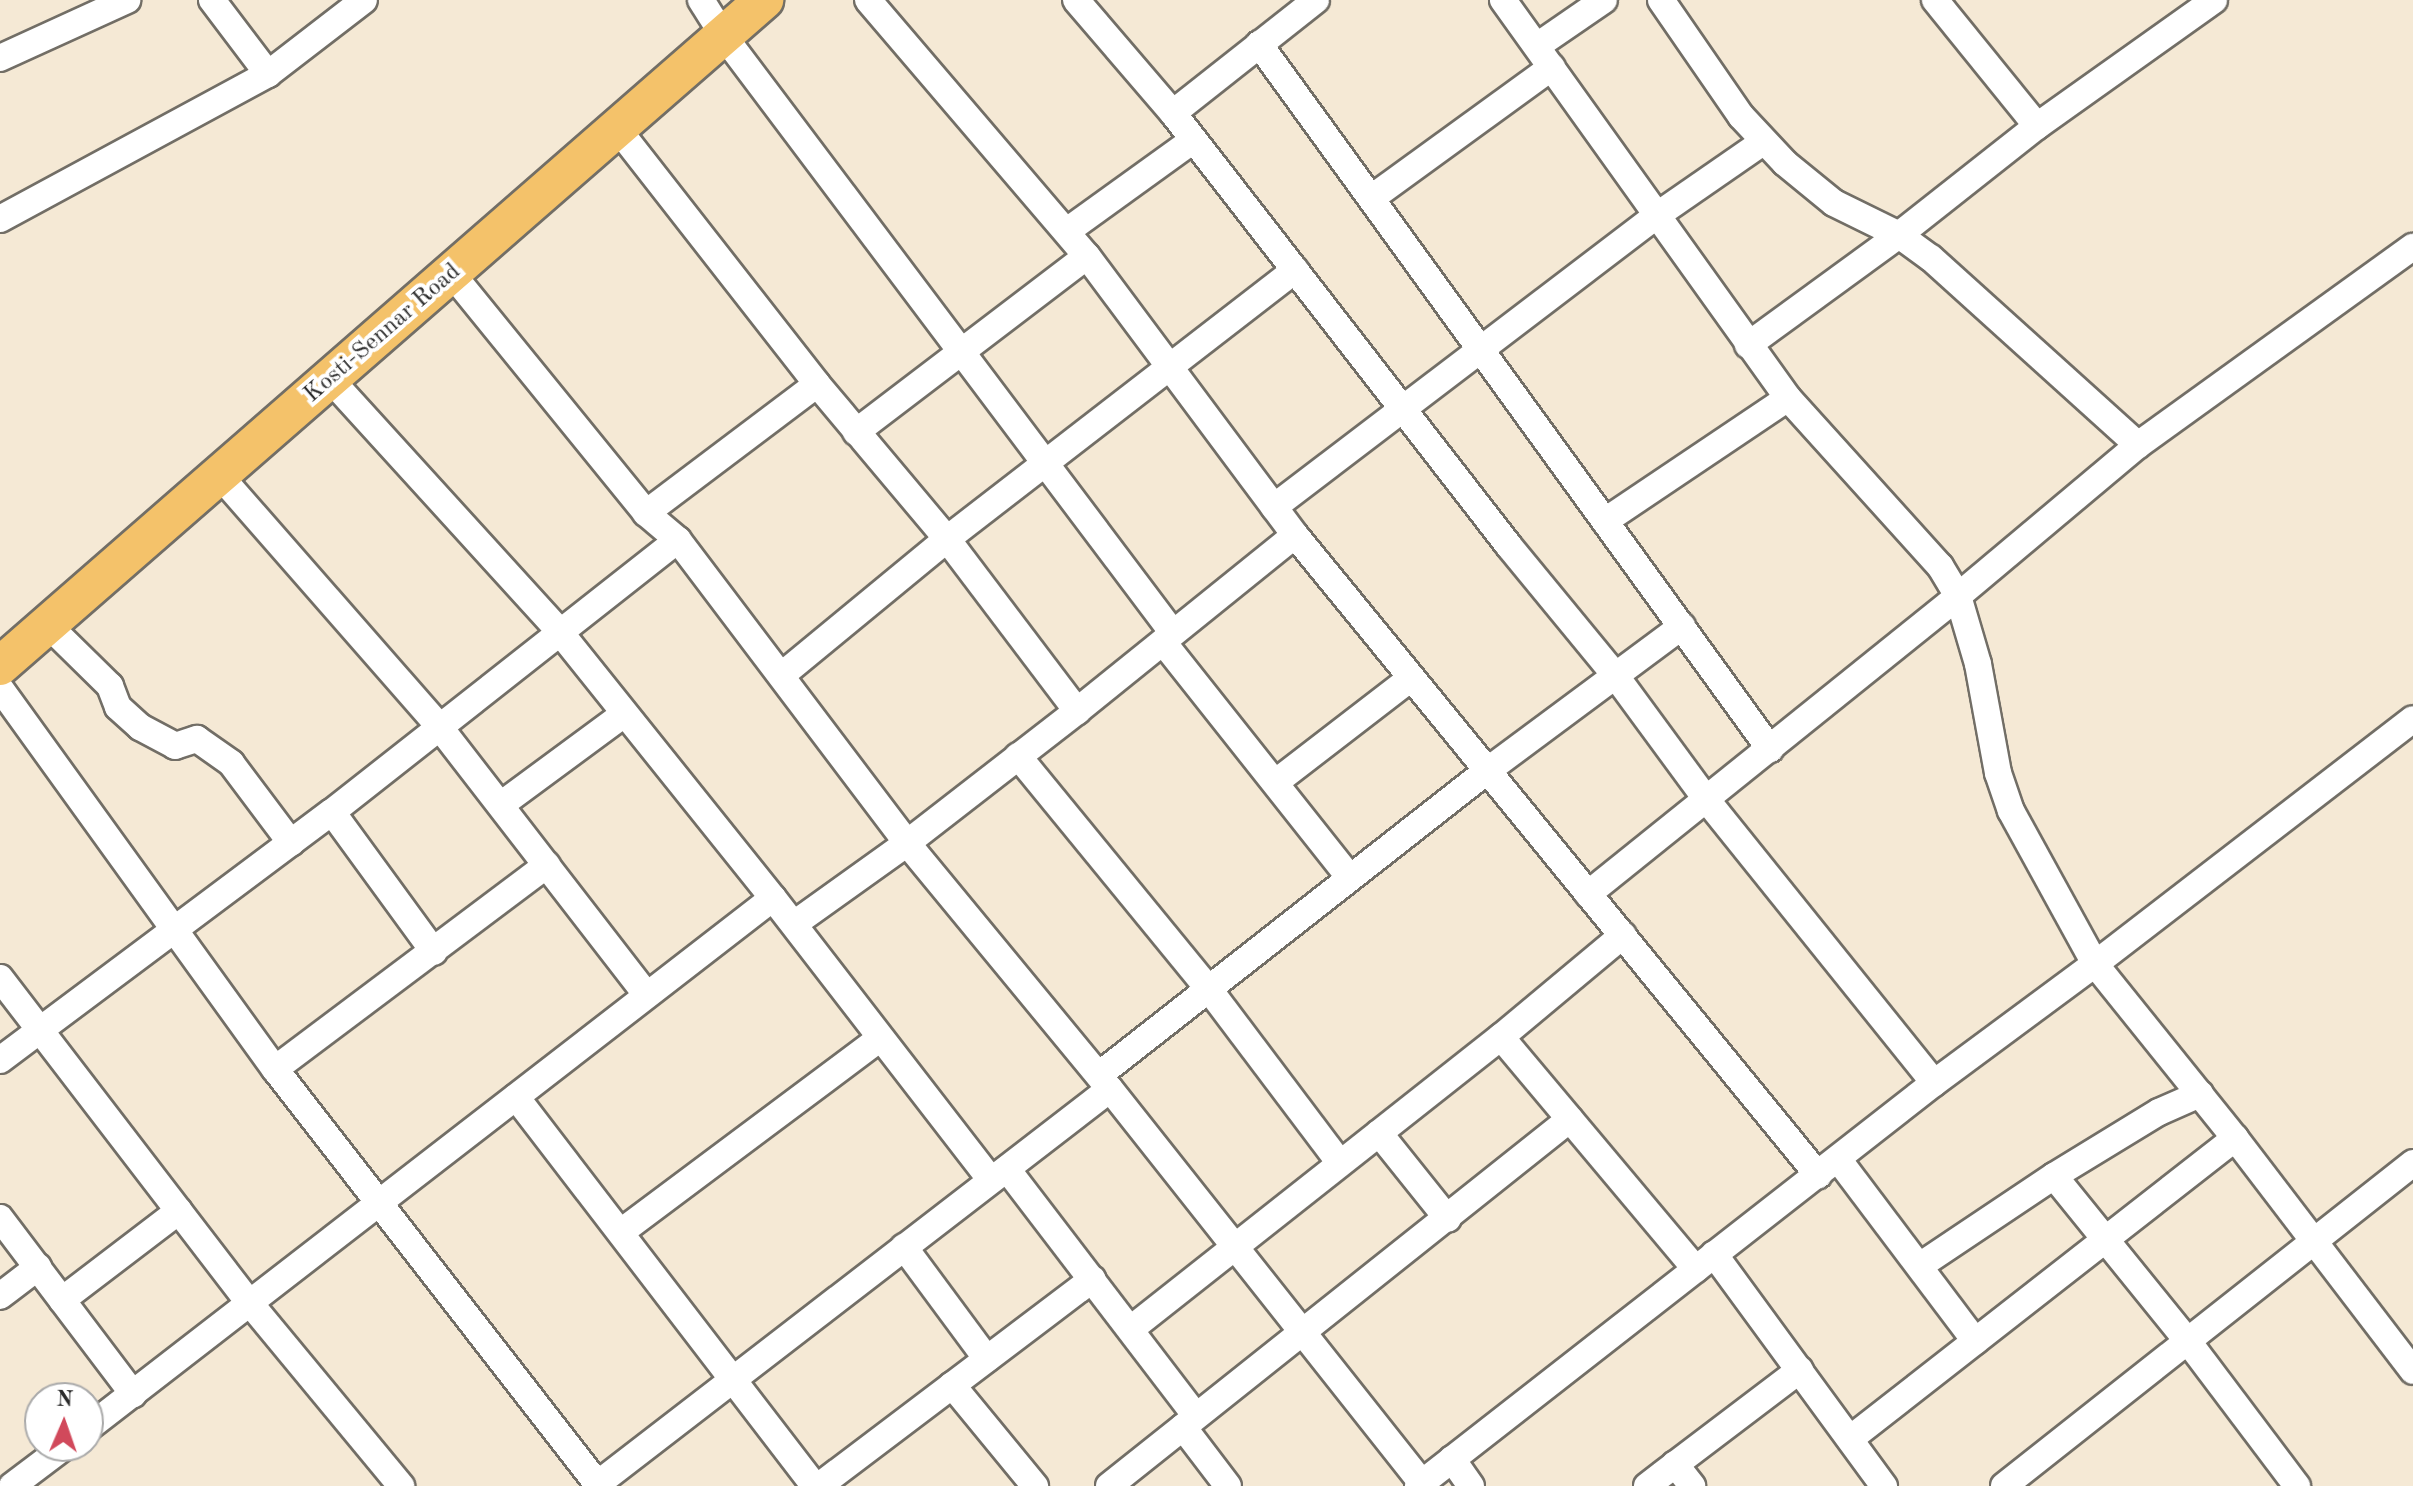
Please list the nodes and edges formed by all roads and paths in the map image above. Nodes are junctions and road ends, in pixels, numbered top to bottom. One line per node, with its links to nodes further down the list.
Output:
1 (212, 0): 18 (street)
2 (364, 0): 18 (street)
3 (701, 0): 14 (street)
4 (764, 0): 14 (highway, Kosti-Sennar Road)
5 (868, 0): 27 (street)
6 (1076, 0): 19 (street)
7 (1316, 0): 15 (street)
8 (1503, 0): 16 (street)
9 (1604, 0): 16 (street)
10 (1661, 0): 23 (street)
11 (1935, 0): 20 (street)
12 (2214, 0): 20 (street)
13 (110, 4): 17 (street)
14 (723, 35): 21 (highway, Kosti-Sennar Road); 35 (street)
15 (1259, 44): 19 (street); 24 (street)
16 (1544, 56): 24 (street); 25 (street)
17 (0, 58)
18 (268, 74): 26 (street)
19 (1173, 113): 22 (street)
20 (2037, 126): 28 (street)
21 (617, 128): 32 (highway, Kosti-Sennar Road); 38 (street)
22 (1193, 140): 27 (street); 31 (street)
23 (1763, 142): 25 (street); 28 (street)
24 (1373, 197): 34 (street)
25 (1656, 216): 33 (street); 34 (street)
26 (0, 219)
27 (1067, 231): 30 (street)
28 (1899, 235): 33 (street); 42 (street)
29 (2413, 247): 42 (street)
30 (1087, 256): 35 (street); 36 (street)
31 (1295, 270): 36 (street); 40 (street)
32 (452, 274): 37 (highway, Kosti-Sennar Road); 46 (street)
33 (1748, 345): 39 (street)
34 (1481, 350): 40 (street); 47 (street)
35 (964, 352): 41 (street); 43 (street)
36 (1169, 367): 43 (street); 45 (street)
37 (331, 380): 44 (highway, Kosti-Sennar Road); 54 (street)
38 (817, 384): 41 (street); 46 (street)
39 (1788, 398): 47 (street); 51 (street)
40 (1402, 407): 45 (street); 58 (street)
41 (856, 432): 49 (street)
42 (2138, 445): 51 (street)
43 (1043, 464): 49 (street); 55 (street)
44 (221, 477): 52 (highway, Kosti-Sennar Road); 64 (street)
45 (1274, 507): 48 (street)
46 (646, 513): 50 (street)
47 (1605, 521): 53 (street)
48 (1295, 535): 55 (street); 59 (street)
49 (947, 539): 57 (street); 61 (street)
50 (678, 540): 54 (street); 57 (street)
51 (1958, 596): 65 (street); 82 (street)
52 (48, 625): 56 (highway, Kosti-Sennar Road); 72 (street)
53 (1682, 626): 58 (street); 65 (street)
54 (559, 631): 62 (street); 64 (street)
55 (1168, 637): 61 (street); 68 (street)
56 (0, 666)
57 (782, 675): 73 (street)
58 (1615, 675): 67 (street); 69 (street)
59 (1411, 678): 67 (street); 68 (street)
60 (0, 688): 79 (street)
61 (1077, 711): 66 (street)
62 (624, 714): 70 (street); 77 (street)
63 (2413, 719): 82 (street)
64 (438, 725): 70 (street); 71 (street)
65 (1770, 749): 69 (street)
66 (1018, 756): 73 (street); 84 (street)
67 (1487, 771): 75 (street); 76 (street)
68 (1276, 782): 75 (street)
69 (1706, 799): 76 (street); 92 (street)
70 (502, 804): 74 (street)
71 (332, 812): 72 (street); 81 (street)
72 (291, 843): 79 (street)
73 (907, 843): 78 (street); 91 (street)
74 (547, 865): 81 (street); 85 (street)
75 (1350, 878): 84 (street)
76 (1588, 894): 80 (street)
77 (773, 898): 78 (street); 85 (street)
78 (794, 924): 88 (street)
79 (174, 929): 86 (street); 90 (street)
80 (1623, 935): 87 (street); 100 (street)
81 (434, 952): 90 (street)
82 (2095, 964): 92 (street); 93 (street)
83 (0, 978): 86 (street)
84 (1208, 988): 91 (street); 98 (street)
85 (647, 995): 94 (street)
86 (41, 1029): 89 (street); 104 (street)
87 (1501, 1037): 95 (street); 96 (street)
88 (879, 1039): 101 (street); 107 (street)
89 (0, 1060)
90 (275, 1069): 103 (street)
91 (1105, 1082): 101 (street); 110 (street)
92 (1934, 1083): 100 (street)
93 (2200, 1094): 97 (street); 102 (street)
94 (516, 1097): 103 (street); 107 (street)
95 (1570, 1119): 106 (street); 112 (street)
96 (1379, 1133): 98 (street); 106 (street)
97 (2235, 1138): 108 (street); 109 (street)
98 (1340, 1163): 110 (street)
99 (2413, 1163): 109 (street)
100 (1828, 1167): 112 (street); 113 (street)
101 (999, 1174): 111 (street); 115 (street)
102 (2054, 1176): 108 (street); 113 (street)
103 (380, 1203): 118 (street); 135 (street)
104 (179, 1211): 117 (street); 118 (street)
105 (0, 1218): 114 (street)
106 (1448, 1219): 120 (street)
107 (621, 1232): 126 (street)
108 (2106, 1239): 121 (street); 122 (street)
109 (2313, 1241): 121 (street); 125 (street)
110 (1233, 1245): 119 (street); 120 (street)
111 (904, 1247): 123 (street); 126 (street)
112 (1705, 1262): 124 (street); 132 (street)
113 (1921, 1265): 122 (street)
114 (38, 1267): 116 (street); 117 (street)
115 (1093, 1279): 119 (street); 123 (street)
116 (0, 1296)
117 (62, 1300): 128 (street)
118 (249, 1302): 128 (street); 138 (street)
119 (1131, 1329): 130 (street)
120 (1304, 1334): 130 (street); 136 (street)
121 (2187, 1340): 147 (street); 148 (street)
122 (1975, 1341): 131 (street)
123 (987, 1359): 127 (street)
124 (1800, 1370): 131 (street); 134 (street)
125 (2413, 1371)
126 (734, 1378): 135 (street); 139 (street)
127 (952, 1385): 139 (street); 140 (street)
128 (133, 1394): 129 (street)
129 (104, 1416)
130 (1189, 1422): 141 (street); 142 (street)
131 (1850, 1439): 146 (street)
132 (1452, 1459): 136 (street); 143 (street)
133 (44, 1462): 137 (street)
134 (1675, 1464): 144 (street); 145 (street)
135 (597, 1485)
136 (1420, 1485)
137 (12, 1486)
138 (401, 1486)
139 (817, 1486)
140 (1035, 1486)
141 (1109, 1486)
142 (1228, 1486)
143 (1471, 1486)
144 (1647, 1486)
145 (1692, 1486)
146 (1884, 1486)
147 (2004, 1486)
148 (2297, 1486)

